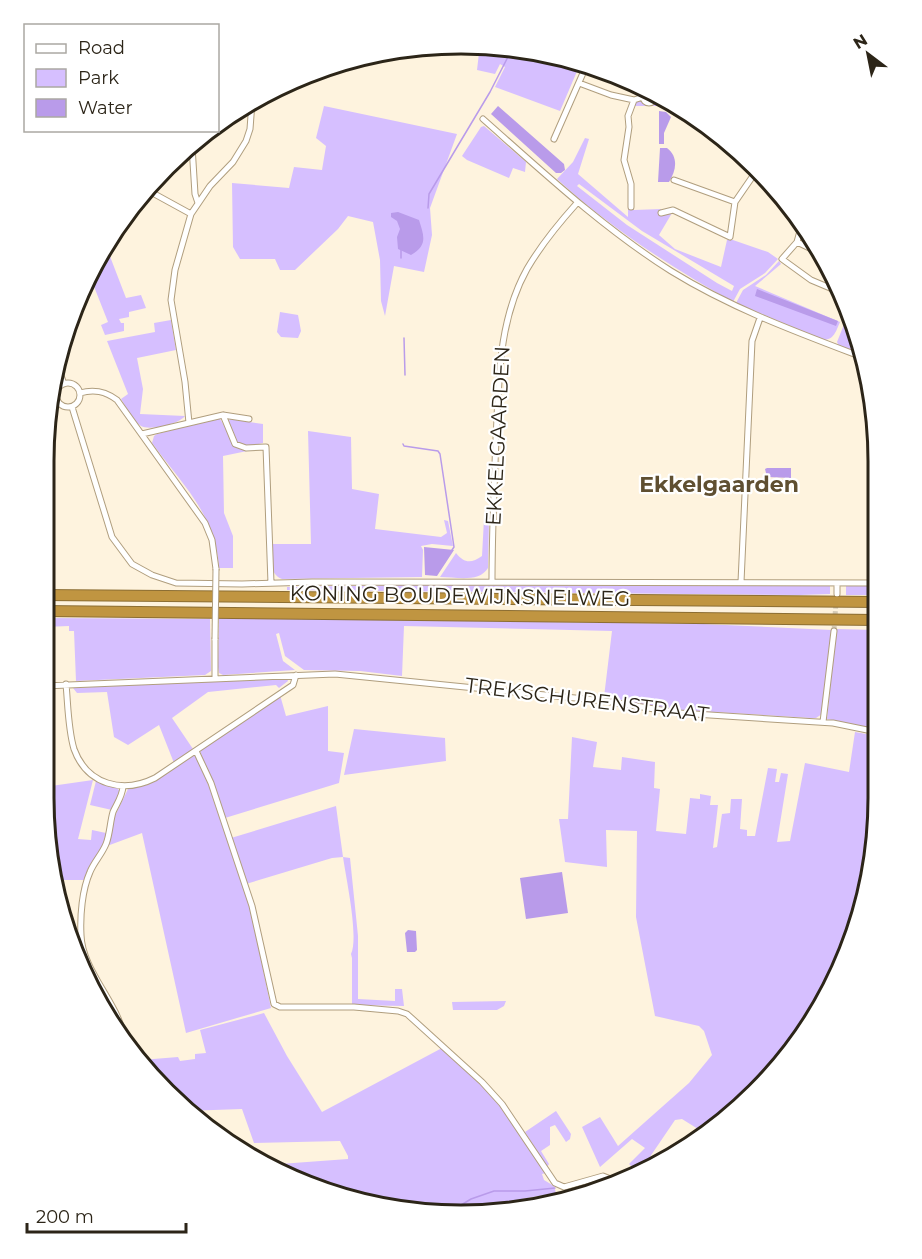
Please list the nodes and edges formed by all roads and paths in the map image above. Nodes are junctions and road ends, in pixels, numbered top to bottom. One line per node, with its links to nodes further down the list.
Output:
1 (583, 73): 2 (street)
2 (579, 83): 4 (street); 7 (street)
3 (643, 97): 4 (street)
4 (634, 100): 15 (street)
5 (251, 113): 12 (street)
6 (483, 119): 13 (street)
7 (554, 139)
8 (193, 155): 12 (street)
9 (752, 177): 14 (street)
10 (674, 180): 14 (street)
11 (154, 194): 17 (street)
12 (198, 202): 17 (street)
13 (577, 202): 22 (street); 34 (street, EKKELGAARDEN)
14 (735, 202): 16 (street)
15 (631, 207)
16 (661, 213)
17 (191, 214): 32 (street)
18 (799, 235): 19 (street)
19 (797, 242): 20 (street); 21 (street)
20 (806, 246)
21 (829, 288)
22 (760, 318): 23 (street); 35 (street)
23 (853, 354)
24 (63, 380): 25 (street)
25 (64, 384): 26 (street); 27 (street)
26 (61, 387)
27 (80, 393): 29 (street); 33 (street)
28 (58, 402): 29 (street)
29 (72, 407): 38 (street)
30 (223, 415): 31 (street); 32 (street); 38 (street)
31 (249, 419)
32 (189, 423): 33 (street)
33 (142, 434): 46 (street, bridge)
34 (492, 582): 35 (street); 38 (street)
35 (741, 582): 36 (street)
36 (837, 583): 37 (street); 39 (street)
37 (868, 583)
38 (271, 584)
39 (837, 594)
40 (54, 595): 41 (highway, KONING BOUDEWIJNSNELWEG)
41 (868, 602)
42 (54, 610): 43 (highway, KONING BOUDEWIJNSNELWEG)
43 (868, 620)
44 (834, 631): 49 (street)
45 (296, 675): 46 (street, TREKSCHURENSTRAAT); 49 (street, TREKSCHURENSTRAAT); 51 (street)
46 (215, 678): 47 (street, TREKSCHURENSTRAAT)
47 (66, 684): 48 (street, TREKSCHURENSTRAAT); 52 (street)
48 (54, 685)
49 (823, 722): 50 (street, TREKSCHURENSTRAAT)
50 (868, 730)
51 (196, 751): 52 (street); 54 (street)
52 (123, 787): 53 (street)
53 (83, 949)
54 (607, 1178)

